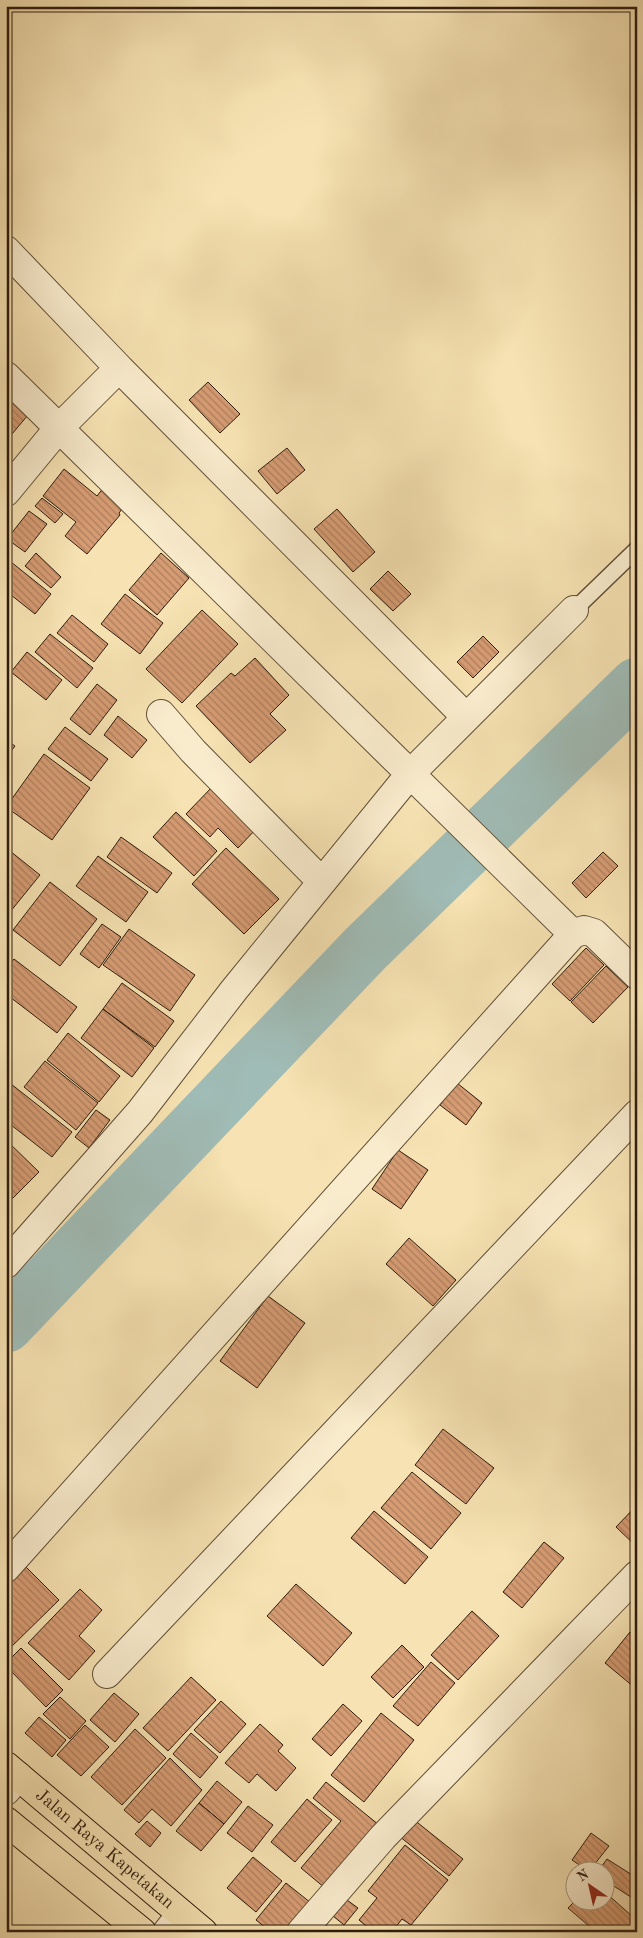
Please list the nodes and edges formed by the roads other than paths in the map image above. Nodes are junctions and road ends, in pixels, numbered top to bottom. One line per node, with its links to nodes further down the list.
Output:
1 (6, 250): 2 (street)
2 (119, 368): 4 (street); 9 (street)
3 (6, 376): 4 (street)
4 (58, 429): 5 (street); 10 (street)
5 (6, 492)
6 (637, 549): 7 (lane)
7 (574, 610): 9 (street)
8 (161, 714): 11 (street)
9 (466, 717): 10 (street)
10 (417, 781): 11 (street); 12 (street)
11 (322, 882): 15 (street)
12 (573, 934): 13 (street); 16 (street)
13 (637, 976)
14 (637, 1114): 18 (street)
15 (6, 1264)
16 (6, 1568)
17 (637, 1574): 24 (street)
18 (107, 1674)
19 (10, 1777): 21 (highway, Jalan Raya Kapetakan)
20 (6, 1822): 22 (highway)
21 (174, 1923): 23 (highway, Jalan Raya Kapetakan)
22 (142, 1932)
23 (202, 1932)
24 (301, 1932)

